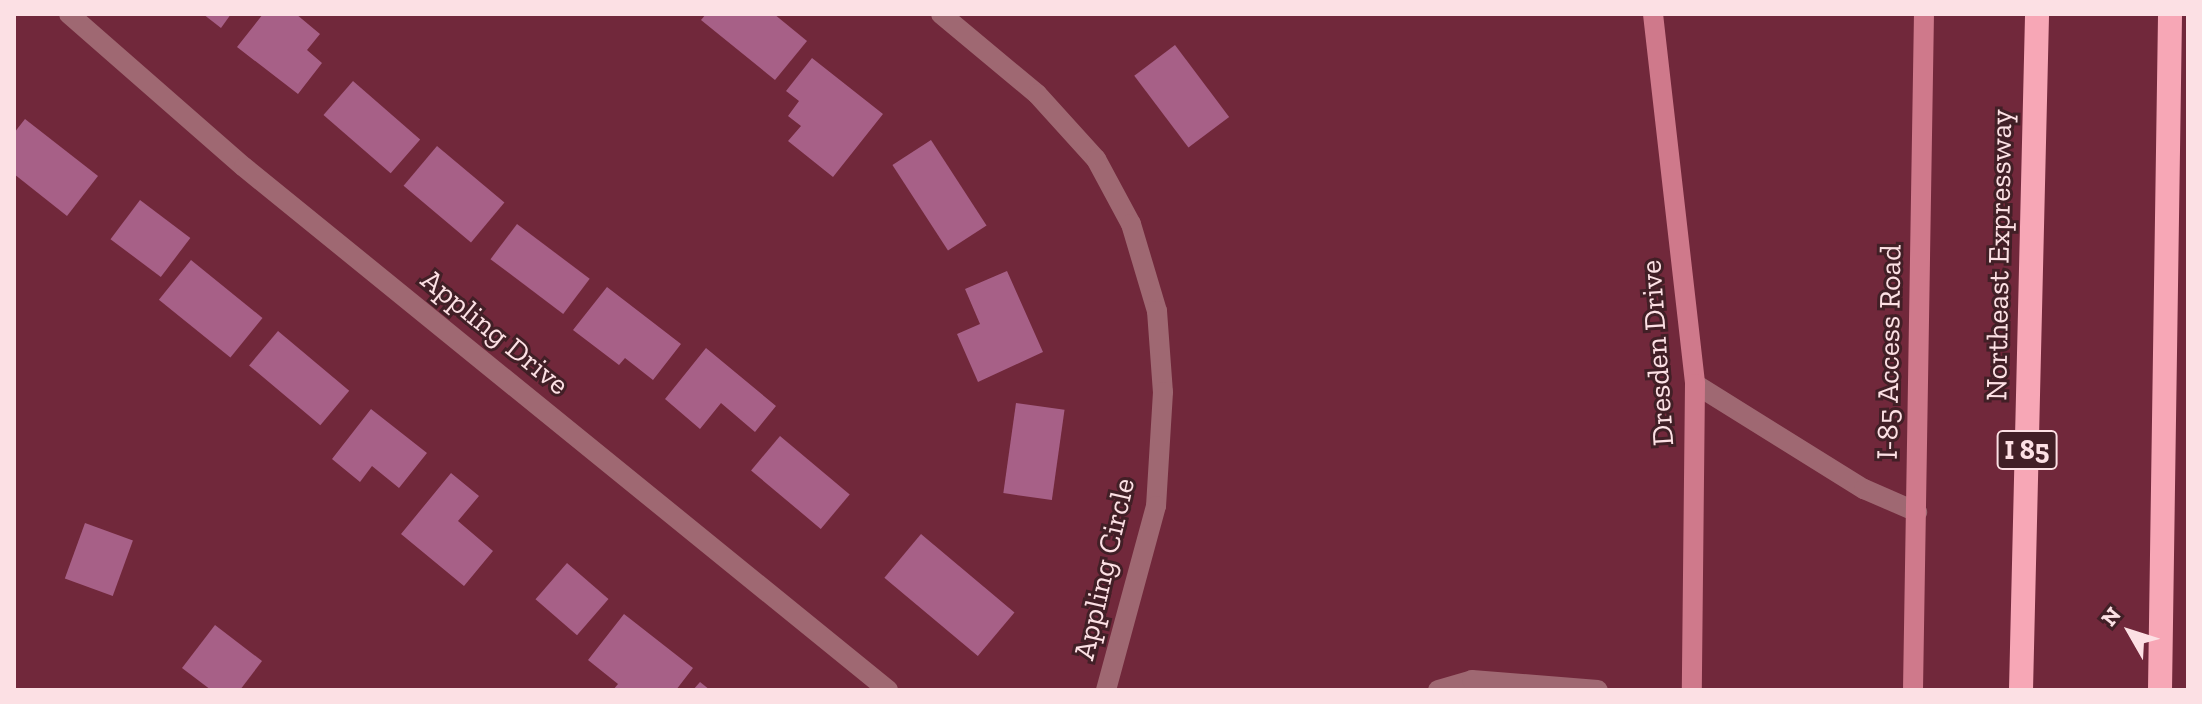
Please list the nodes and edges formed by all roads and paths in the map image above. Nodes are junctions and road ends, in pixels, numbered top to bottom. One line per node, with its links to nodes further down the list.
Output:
1 (69, 14): 9 (street, Appling Drive)
2 (941, 14): 10 (street, Appling Circle)
3 (1653, 14): 7 (street, Dresden Drive)
4 (1924, 14): 8 (street, I-85 Access Road)
5 (2037, 14): 15 (highway, Northeast Expressway / I 85)
6 (2170, 14): 16 (highway)
7 (1695, 384): 8 (street); 13 (street, Dresden Drive)
8 (1917, 512): 14 (street, I-85 Access Road)
9 (888, 690)
10 (1106, 690)
11 (1438, 690): 12 (street)
12 (1598, 690)
13 (1692, 690)
14 (1913, 690)
15 (2021, 690)
16 (2160, 690)

